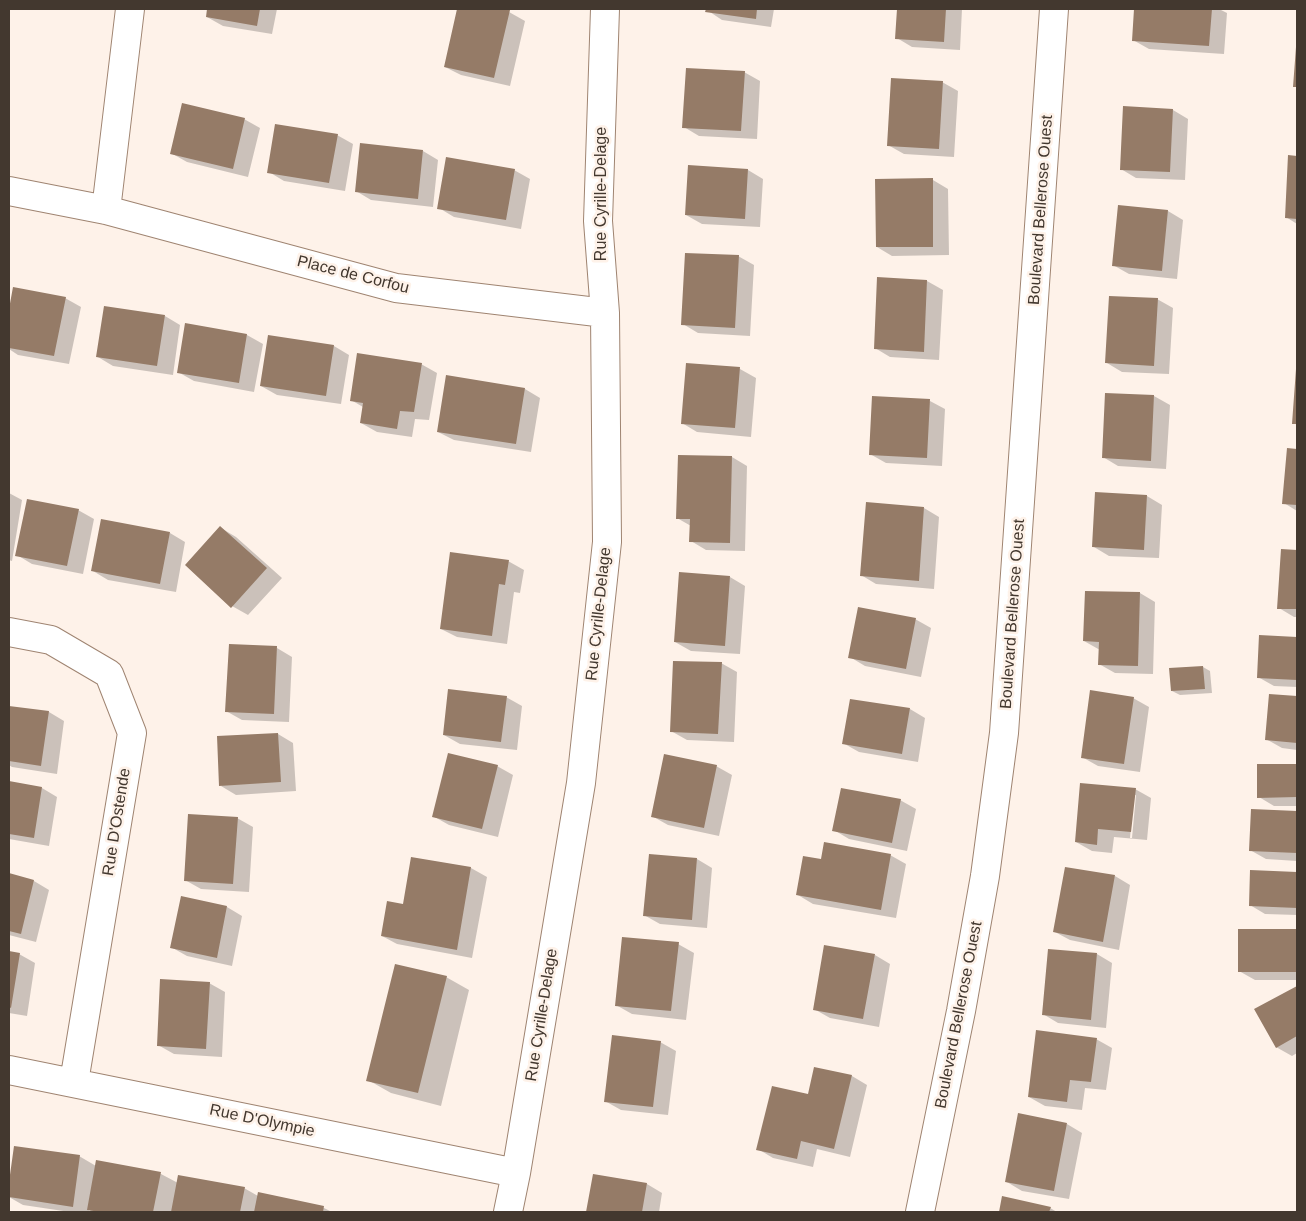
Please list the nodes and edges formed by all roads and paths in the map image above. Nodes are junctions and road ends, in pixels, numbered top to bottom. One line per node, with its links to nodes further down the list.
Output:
1 (130, 9): 5 (street)
2 (605, 9): 6 (street, Rue Cyrille-Delage)
3 (1054, 9): 12 (street, Boulevard Bellerose Ouest)
4 (9, 191): 5 (street, Place de Corfou)
5 (106, 210): 6 (street, Place de Corfou)
6 (605, 313): 10 (street, Rue Cyrille-Delage)
7 (9, 632): 9 (street, Rue D'Ostende)
8 (9, 1070): 9 (street, Rue D'Olympie)
9 (74, 1082): 10 (street, Rue D'Olympie)
10 (516, 1173): 11 (street, Rue Cyrille-Delage)
11 (508, 1212)
12 (920, 1212)

